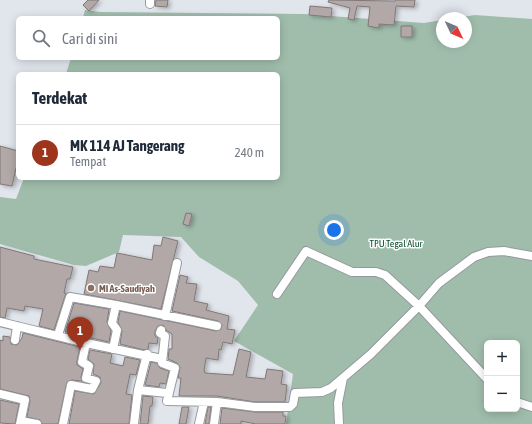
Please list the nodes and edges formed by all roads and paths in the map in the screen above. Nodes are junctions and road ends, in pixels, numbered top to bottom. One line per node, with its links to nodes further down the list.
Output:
1 (532, 256): 5 (street)
2 (177, 262): 6 (street)
3 (277, 294): 5 (street)
4 (116, 305): 6 (street); 11 (street); 14 (street)
5 (419, 306): 17 (street); 18 (street)
6 (165, 316): 9 (street)
7 (0, 322): 8 (street)
8 (17, 326): 11 (street); 12 (street)
9 (217, 326)
10 (161, 330): 16 (street)
11 (58, 335): 13 (street)
12 (15, 340)
13 (86, 343): 14 (street); 28 (street)
14 (113, 349): 15 (street)
15 (147, 354): 16 (street); 19 (street)
16 (162, 359): 20 (street)
17 (484, 376)
18 (343, 377): 23 (street); 32 (street)
19 (138, 390): 20 (street); 29 (street)
20 (168, 393): 22 (street)
21 (0, 394): 26 (street)
22 (204, 402): 23 (street); 30 (street)
23 (217, 402): 31 (street)
24 (520, 403): 25 (street)
25 (532, 407)
26 (21, 422): 27 (street)
27 (37, 424)
28 (63, 424)
29 (134, 424)
30 (199, 424)
31 (214, 424)
32 (339, 424)

